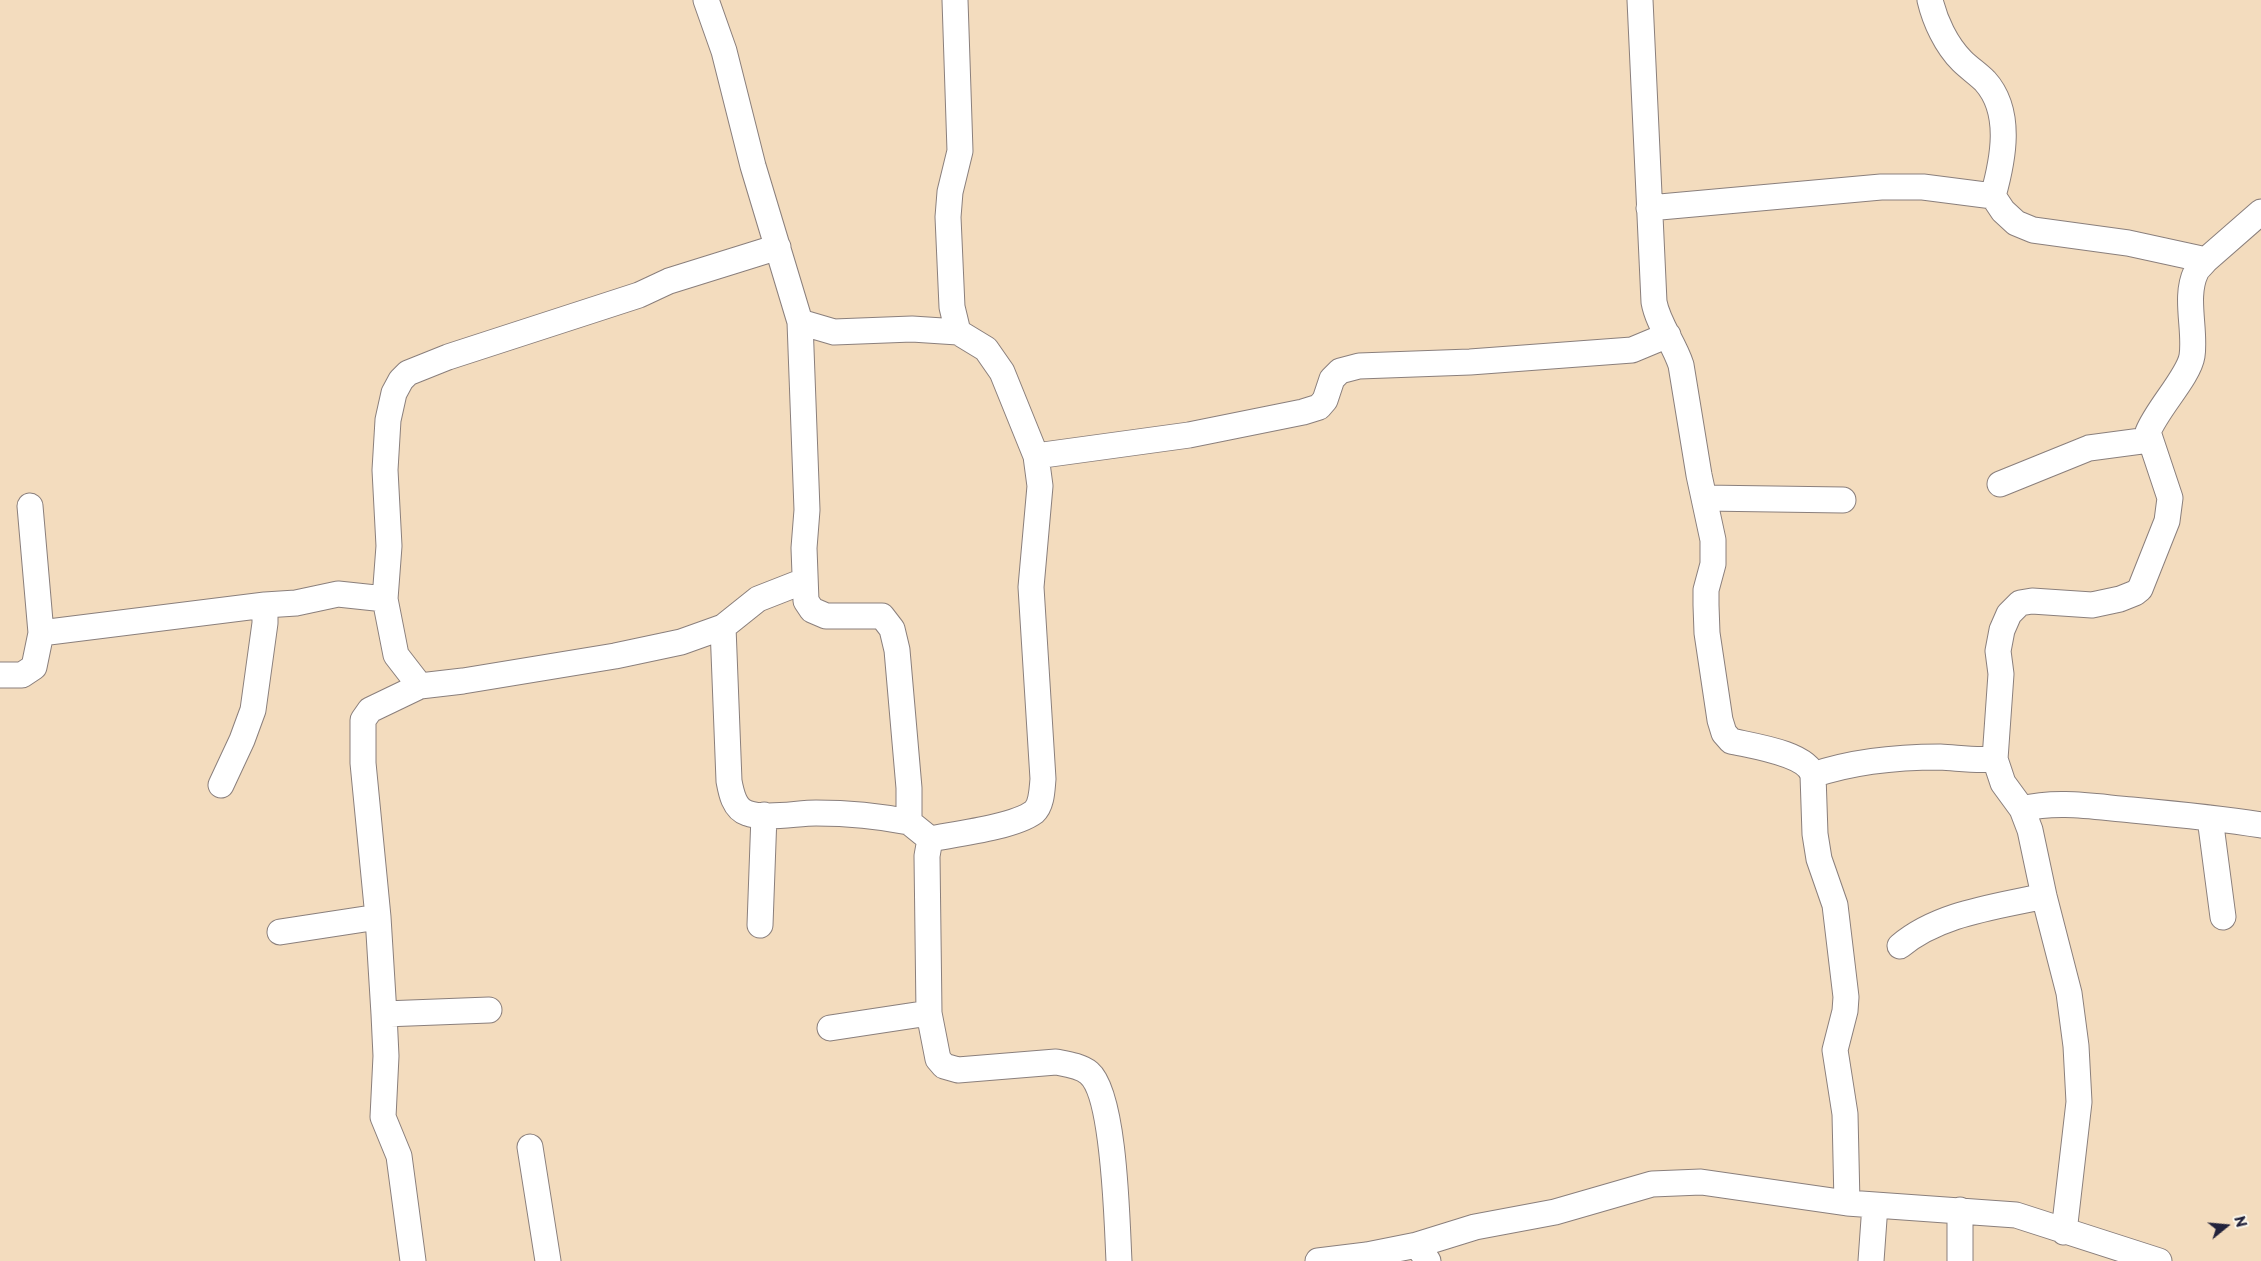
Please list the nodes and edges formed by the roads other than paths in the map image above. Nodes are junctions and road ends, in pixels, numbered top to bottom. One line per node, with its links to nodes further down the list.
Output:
1 (706, 0): 8 (street)
2 (955, 0): 11 (street)
3 (1640, 0): 6 (street)
4 (1930, 0): 5 (street)
5 (1993, 196): 6 (street); 9 (street)
6 (1649, 208): 12 (street)
7 (2261, 212): 9 (street)
8 (778, 248): 10 (street); 20 (street)
9 (2206, 260): 13 (street)
10 (800, 322): 11 (street); 19 (street)
11 (958, 332): 14 (street)
12 (1668, 335): 14 (street); 16 (street)
13 (2149, 440): 15 (street); 26 (street)
14 (1036, 456): 34 (street)
15 (2000, 484)
16 (1704, 498): 17 (street); 27 (street)
17 (1842, 500)
18 (30, 506): 23 (street)
19 (804, 581): 22 (street); 32 (street)
20 (385, 599): 21 (street); 25 (street)
21 (266, 605): 23 (street); 28 (street)
22 (723, 627): 25 (street); 30 (street)
23 (41, 633): 24 (street)
24 (0, 675)
25 (420, 686): 36 (street)
26 (1995, 759): 27 (street); 29 (street)
27 (1814, 775): 46 (street)
28 (221, 785)
29 (2022, 809): 31 (street); 35 (street)
30 (764, 815): 32 (street); 38 (street)
31 (2210, 818): 33 (street); 37 (street)
32 (909, 822): 34 (street)
33 (2261, 825)
34 (930, 840): 42 (street)
35 (2044, 896): 40 (street); 49 (street)
36 (378, 917): 39 (street); 43 (street)
37 (2223, 917)
38 (760, 925)
39 (280, 932)
40 (1900, 946)
41 (489, 1010): 43 (street)
42 (929, 1013): 44 (street); 53 (street)
43 (384, 1014): 51 (street)
44 (830, 1028)
45 (530, 1147): 52 (street)
46 (1847, 1203): 47 (street); 50 (street)
47 (1875, 1205): 48 (street); 55 (street)
48 (1960, 1210): 49 (street); 56 (street)
49 (2064, 1232): 57 (street)
50 (1422, 1253): 54 (street)
51 (413, 1261)
52 (548, 1261)
53 (1119, 1261)
54 (1318, 1261)
55 (1871, 1261)
56 (1960, 1261)
57 (2159, 1261)

